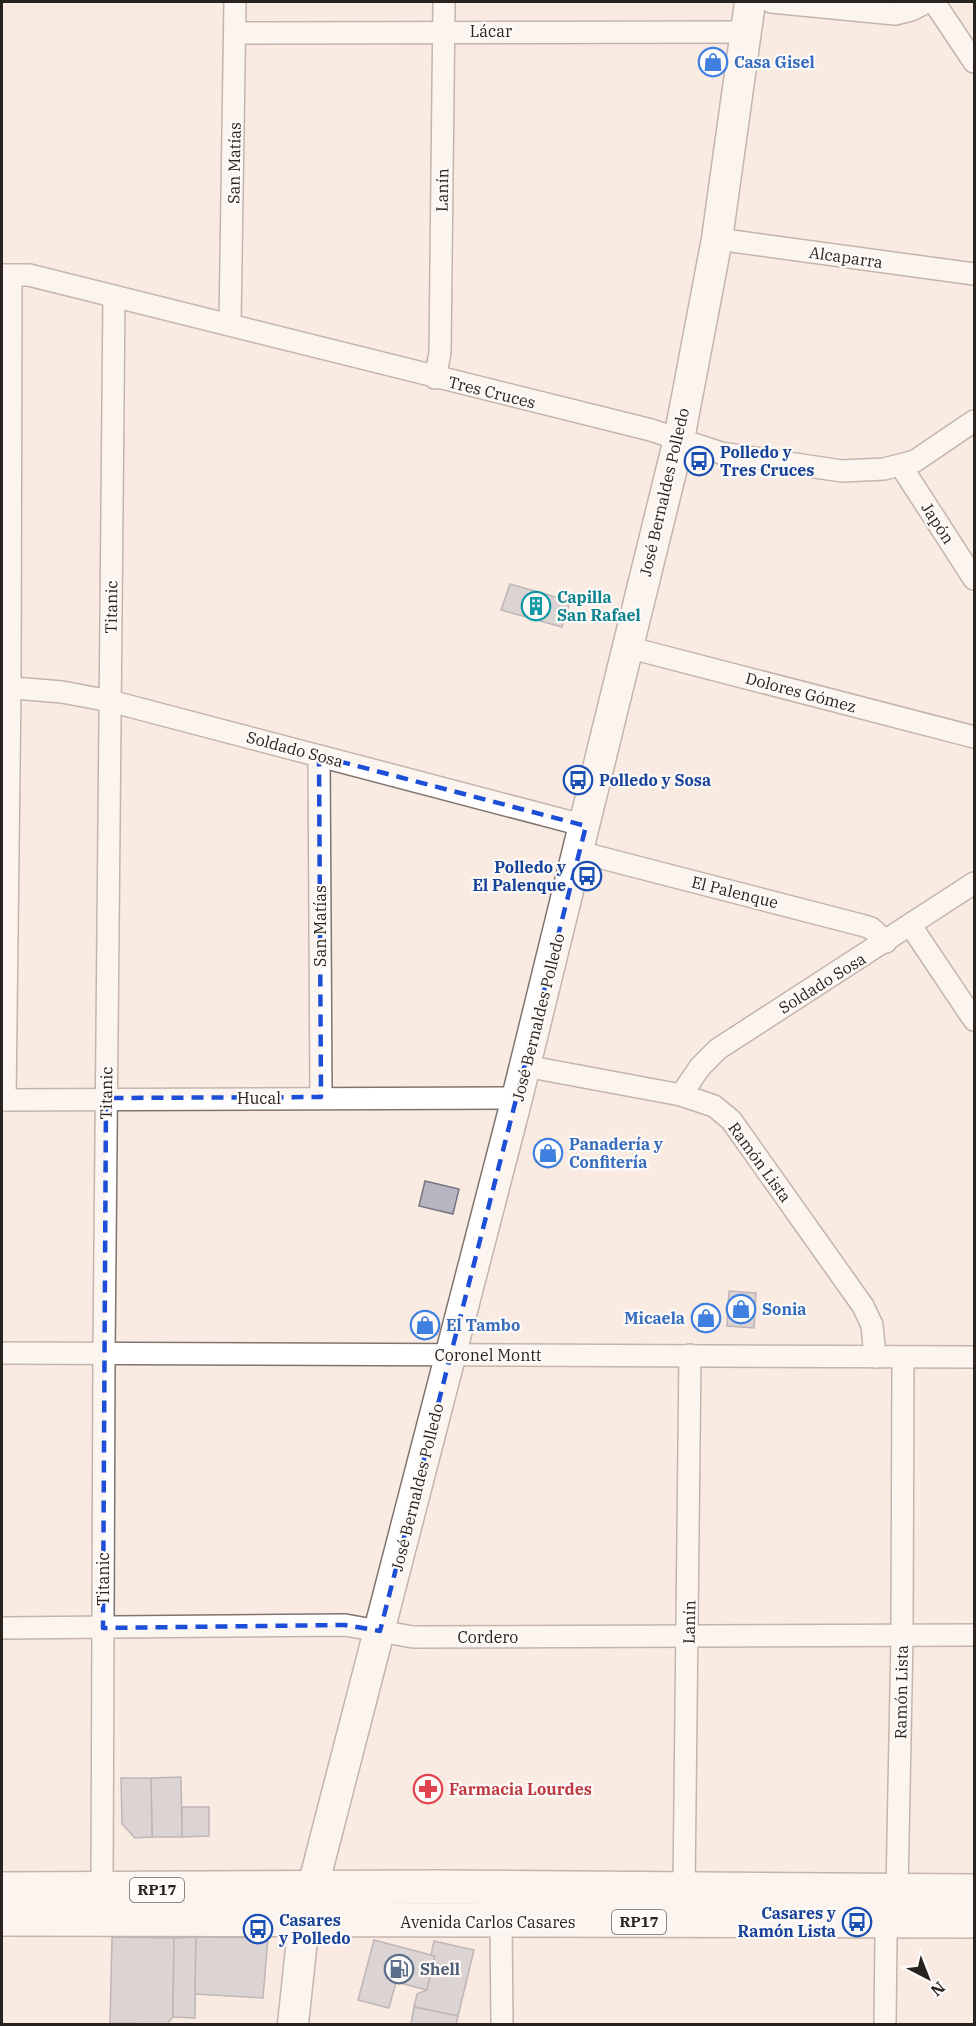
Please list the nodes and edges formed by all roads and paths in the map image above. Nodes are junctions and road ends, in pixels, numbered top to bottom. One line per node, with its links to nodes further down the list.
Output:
1 (235, 2): 9 (street, San Matías)
2 (444, 2): 7 (street, Lanín)
3 (750, 2): 8 (main road, José Bernaldes Polledo)
4 (771, 2): 5 (street)
5 (927, 2)
6 (934, 2): 10 (street)
7 (443, 31): 8 (street, Lácar); 9 (street, Lácar); 16 (street, Lanín)
8 (746, 32): 11 (main road, José Bernaldes Polledo)
9 (235, 33): 15 (street, San Matías)
10 (975, 62)
11 (717, 239): 12 (street, Alcaparra); 18 (main road, José Bernaldes Polledo)
12 (975, 274)
13 (6, 275): 14 (street, Tres Cruces); 20 (street)
14 (114, 296): 15 (street, Tres Cruces); 24 (street, Titanic)
15 (230, 324): 16 (street, Tres Cruces)
16 (435, 378): 18 (street, Tres Cruces)
17 (975, 421): 19 (street, Tres Cruces)
18 (679, 439): 19 (street, Tres Cruces); 22 (main road, José Bernaldes Polledo)
19 (900, 466): 21 (street, Japón)
20 (6, 481): 23 (street)
21 (975, 579)
22 (627, 647): 25 (street, Dolores Gómez); 27 (main road, José Bernaldes Polledo)
23 (6, 687): 24 (street, Soldado Sosa); 29 (street)
24 (110, 700): 26 (street, Soldado Sosa); 36 (street, Titanic)
25 (975, 737)
26 (319, 756): 27 (street, Soldado Sosa); 35 (street, San Matías)
27 (583, 839): 31 (street, El Palenque); 33 (main road, José Bernaldes Polledo)
28 (975, 883): 30 (street, Soldado Sosa)
29 (5, 889): 38 (street)
30 (911, 926): 31 (street, Soldado Sosa); 32 (street)
31 (886, 942): 34 (street, Soldado Sosa)
32 (975, 1020)
33 (525, 1066): 34 (street, Ramón Lista); 37 (main road, José Bernaldes Polledo)
34 (681, 1095): 43 (street, Ramón Lista)
35 (321, 1097): 36 (street, Hucal); 37 (street, Hucal)
36 (106, 1098): 38 (street, Hucal); 40 (street, Titanic)
37 (517, 1098): 42 (main road, José Bernaldes Polledo)
38 (3, 1100)
39 (2, 1353): 40 (street, Coronel Montt)
40 (104, 1353): 42 (street, Coronel Montt); 47 (street, Titanic)
41 (690, 1354): 42 (street, Coronel Montt); 43 (street, Coronel Montt); 51 (street, Lanín)
42 (450, 1356): 48 (main road, José Bernaldes Polledo)
43 (875, 1357): 45 (street, Coronel Montt)
44 (975, 1357): 45 (street, Coronel Montt)
45 (903, 1358): 50 (street, Ramón Lista)
46 (2, 1628): 47 (street, Cordero)
47 (103, 1628): 48 (street, Cordero); 55 (street, Titanic)
48 (380, 1631): 51 (street, Cordero); 52 (main road, José Bernaldes Polledo)
49 (975, 1635): 50 (street, Cordero)
50 (902, 1636): 51 (street, Cordero); 57 (street, Ramón Lista)
51 (689, 1638): 54 (street, Lanín)
52 (313, 1888): 54 (main road, Avenida Carlos Casares / RP17); 55 (main road, Avenida Carlos Casares / RP17); 59 (main road, José Bernaldes Polledo)
53 (2, 1889): 55 (main road, Avenida Carlos Casares / RP17)
54 (684, 1889): 57 (main road, Avenida Carlos Casares / RP17)
55 (102, 1890)
56 (975, 1891): 57 (main road, Avenida Carlos Casares / RP17)
57 (892, 1906): 60 (main road, Avenida Carlos Casares / RP17); 61 (main road, Avenida Carlos Casares / RP17); 64 (street, Ramón Lista)
58 (2, 1919): 59 (main road, Avenida Carlos Casares / RP17)
59 (304, 1921): 61 (main road, Avenida Carlos Casares / RP17); 62 (main road, José Bernaldes Polledo)
60 (975, 1921)
61 (501, 1922): 63 (street)
62 (294, 2025)
63 (501, 2025)
64 (885, 2025)

